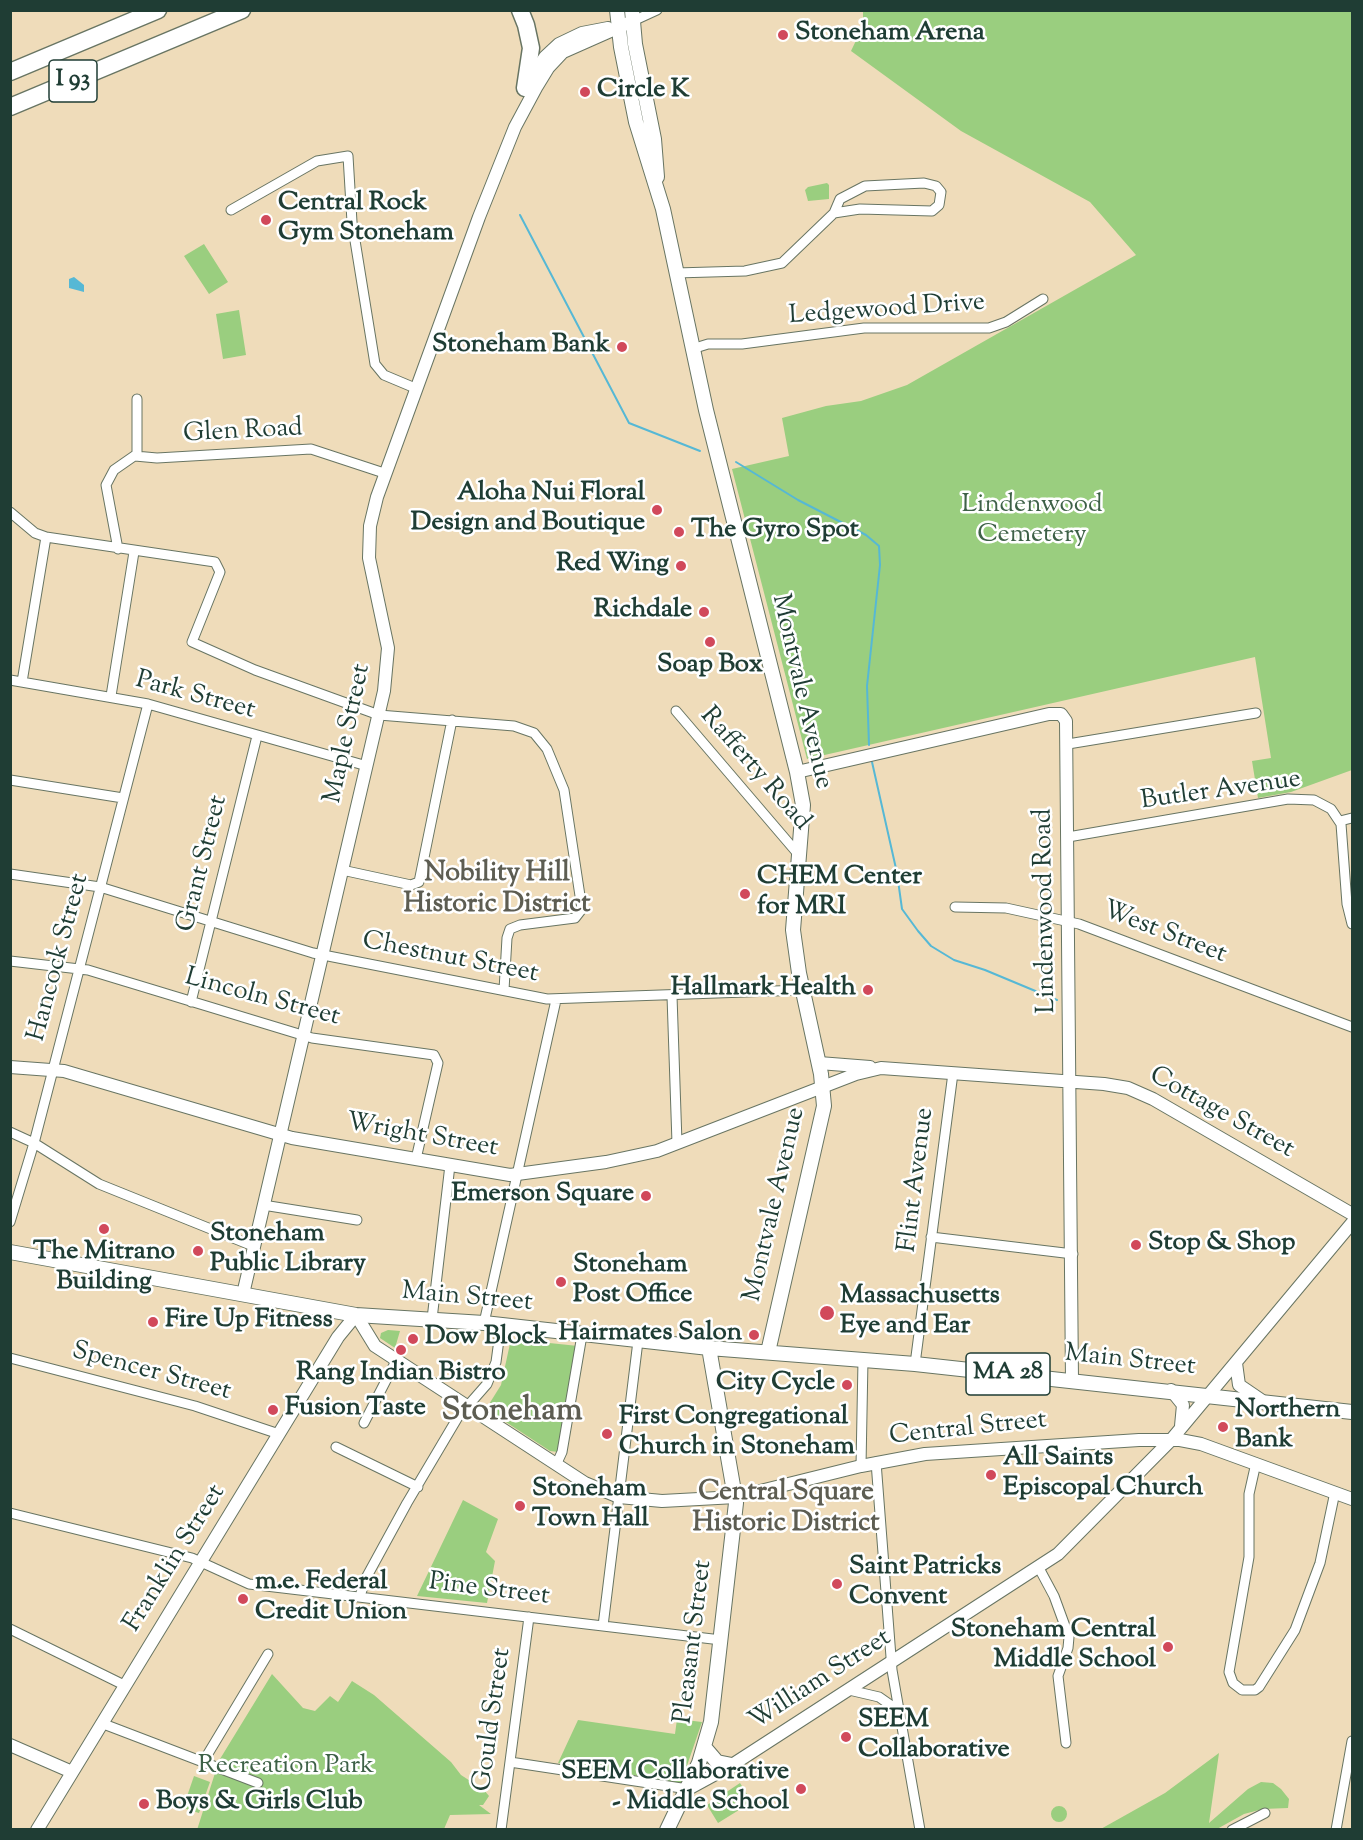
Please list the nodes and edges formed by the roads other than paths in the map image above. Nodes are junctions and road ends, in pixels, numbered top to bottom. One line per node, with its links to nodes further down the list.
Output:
1 (158, 10): 8 (highway, I 93)
2 (242, 10): 10 (highway, I 93)
3 (520, 10): 9 (highway)
4 (617, 10): 7 (main road, Montvale Avenue)
5 (657, 10): 6 (street)
6 (633, 16): 7 (street, Maple Street); 12 (main road, Montvale Avenue)
7 (618, 27): 9 (street, Maple Street); 11 (street, Maple Street); 12 (main road, Montvale Avenue)
8 (10, 72)
9 (525, 88): 11 (street, Maple Street)
10 (10, 107)
11 (514, 127): 18 (street, Maple Street)
12 (658, 188): 15 (main road, Montvale Avenue)
13 (231, 210): 18 (street)
14 (834, 213): 14 (street); 15 (street)
15 (676, 273): 17 (main road, Montvale Avenue)
16 (1043, 299): 17 (street, Ledgewood Drive)
17 (692, 349): 37 (main road, Montvale Avenue)
18 (415, 388): 21 (street, Maple Street)
19 (137, 399): 20 (street)
20 (135, 456): 21 (street, Glen Road); 24 (street)
21 (384, 473): 32 (street, Maple Street)
22 (10, 512): 23 (street)
23 (46, 537): 24 (street); 27 (street)
24 (118, 549): 25 (street)
25 (134, 552): 28 (street); 32 (street)
26 (10, 680): 27 (street, Park Street)
27 (22, 682): 28 (street, Park Street)
28 (111, 696): 29 (street, Park Street)
29 (148, 704): 34 (street, Park Street); 39 (street, Hancock Street)
30 (676, 711): 43 (street, Rafferty Road)
31 (1256, 713): 35 (street)
32 (379, 715): 33 (street); 36 (street, Maple Street)
33 (453, 720): 44 (street); 54 (street)
34 (257, 736): 36 (street, Park Street); 49 (street, Grant Street)
35 (1068, 744): 37 (street, Lindenwood Road); 42 (street, Lindenwood Road)
36 (367, 766): 44 (street, Maple Street)
37 (797, 772): 43 (main road, Montvale Avenue)
38 (10, 780): 39 (street)
39 (123, 798): 46 (street, Hancock Street)
40 (1353, 818): 41 (street)
41 (1340, 820): 42 (street, Butler Avenue); 50 (street)
42 (1068, 837): 48 (street, Lindenwood Road)
43 (800, 856): 55 (main road, Montvale Avenue)
44 (342, 870): 51 (street, Maple Street)
45 (10, 874): 46 (street, Chestnut Street)
46 (100, 887): 49 (street, Chestnut Street); 53 (street, Hancock Street)
47 (955, 907): 48 (street, West Street)
48 (1069, 921): 59 (street, West Street); 66 (street, Lindenwood Road)
49 (211, 923): 51 (street, Chestnut Street); 58 (street, Grant Street)
50 (1353, 924)
51 (322, 955): 54 (street, Chestnut Street); 60 (street, Maple Street)
52 (10, 961): 53 (street, Lincoln Street)
53 (79, 968): 58 (street, Lincoln Street); 64 (street, Hancock Street)
54 (504, 990): 57 (street, Chestnut Street)
55 (802, 990): 56 (street, Chestnut Street); 61 (main road, Montvale Avenue)
56 (672, 996): 57 (street, Chestnut Street); 71 (street)
57 (556, 1000): 74 (street)
58 (191, 1002): 60 (street, Lincoln Street)
59 (1353, 1027)
60 (302, 1036): 69 (street, Maple Street); 72 (street, Lincoln Street)
61 (819, 1064): 63 (street, Cottage Street); 67 (main road, Montvale Avenue)
62 (10, 1067): 64 (street, Wright Street)
63 (880, 1068): 65 (street, Cottage Street); 67 (street, Cottage Street)
64 (53, 1069): 69 (street, Wright Street); 70 (street, Hancock Street)
65 (953, 1072): 66 (street, Cottage Street); 80 (street, Flint Avenue)
66 (1071, 1082): 76 (street, Cottage Street); 83 (street, Lindenwood Road)
67 (823, 1088): 71 (street, Wright Street); 92 (main road, Montvale Avenue)
68 (10, 1132): 70 (street)
69 (280, 1135): 72 (street, Wright Street); 75 (street, Maple Street)
70 (34, 1143): 78 (street, Hancock Street); 81 (street)
71 (677, 1143): 74 (street, Wright Street)
72 (416, 1159): 73 (street, Wright Street)
73 (450, 1165): 74 (street, Wright Street); 86 (street)
74 (517, 1175): 87 (street)
75 (263, 1205): 77 (street); 81 (street, Maple Street)
76 (1353, 1214)
77 (357, 1220)
78 (10, 1222)
79 (1353, 1223): 96 (street, William Street)
80 (932, 1237): 83 (street); 97 (street, Flint Avenue)
81 (254, 1246): 84 (street, Maple Street)
82 (10, 1252): 84 (main road, Main Street / MA 28)
83 (1073, 1254): 98 (street, Lindenwood Road)
84 (243, 1294): 85 (main road, Main Street / MA 28)
85 (356, 1314): 86 (main road, Main Street / MA 28); 95 (street, Central Street); 106 (street, Franklin Street)
86 (432, 1319): 87 (main road, Main Street / MA 28)
87 (484, 1323): 88 (main road, Main Street / MA 28)
88 (501, 1325): 89 (main road, Main Street / MA 28); 102 (street)
89 (582, 1335): 90 (main road, Main Street / MA 28); 111 (street)
90 (638, 1341): 91 (main road, Main Street / MA 28); 115 (street)
91 (709, 1348): 92 (main road, Main Street / MA 28); 116 (main road, Pleasant Street)
92 (768, 1352): 94 (main road, Main Street / MA 28)
93 (10, 1358): 106 (street, Spencer Street)
94 (863, 1360): 97 (main road, Main Street / MA 28); 112 (street)
95 (396, 1361): 102 (street, Central Street); 104 (street)
96 (1236, 1363): 100 (street, William Street); 101 (street)
97 (915, 1364): 98 (main road, Main Street / MA 28)
98 (1072, 1380): 99 (main road, Main Street / MA 28)
99 (1171, 1390): 100 (main road, Main Street / MA 28); 105 (street)
100 (1210, 1394): 101 (main road, Main Street / MA 28); 105 (street, William Street)
101 (1261, 1400): 103 (main road, Main Street / MA 28)
102 (467, 1407): 111 (street, Central Street); 113 (street)
103 (1353, 1412)
104 (364, 1423)
105 (1180, 1430): 107 (street, William Street)
106 (279, 1434): 119 (street, Franklin Street)
107 (1171, 1440): 109 (street, Central Street); 110 (street, Central Street); 120 (street, William Street)
108 (336, 1447): 113 (street)
109 (876, 1462): 112 (street, Central Street); 127 (street)
110 (1256, 1463): 114 (street, Central Street); 114 (street)
111 (556, 1464): 115 (street, Central Street)
112 (861, 1466): 116 (street, Central Street)
113 (418, 1487): 121 (street)
114 (1335, 1492): 117 (street, Central Street)
115 (619, 1497): 116 (street, Central Street); 123 (street)
116 (736, 1497): 125 (main road, Pleasant Street)
117 (1353, 1498)
118 (10, 1513): 119 (street, Pine Street)
119 (201, 1561): 121 (street, Pine Street); 128 (street, Franklin Street)
120 (1039, 1568): 127 (street, William Street); 133 (street)
121 (360, 1596): 122 (street, Pine Street)
122 (529, 1617): 123 (street, Pine Street); 137 (street, Gould Street)
123 (603, 1626): 125 (street, Pine Street)
124 (10, 1629): 128 (street)
125 (721, 1640): 135 (main road, Pleasant Street)
126 (268, 1654): 136 (street)
127 (892, 1662): 129 (street, William Street); 130 (street)
128 (124, 1685): 131 (street, Franklin Street)
129 (849, 1690): 130 (street); 138 (street, William Street)
130 (898, 1711): 146 (street)
131 (101, 1723): 136 (street); 139 (street, Franklin Street)
132 (1353, 1741): 148 (street)
133 (1066, 1743)
134 (10, 1745): 139 (street)
135 (705, 1748): 138 (main road); 141 (main road, Pleasant Street)
136 (203, 1762): 140 (street)
137 (510, 1762): 141 (street); 144 (street, Gould Street)
138 (732, 1766): 141 (street, William Street)
139 (72, 1772): 143 (street, Franklin Street)
140 (258, 1783)
141 (688, 1789): 145 (main road, Pleasant Street)
142 (1265, 1813): 147 (street)
143 (37, 1830)
144 (501, 1830)
145 (667, 1830)
146 (920, 1830)
147 (1232, 1830)
148 (1336, 1830)

